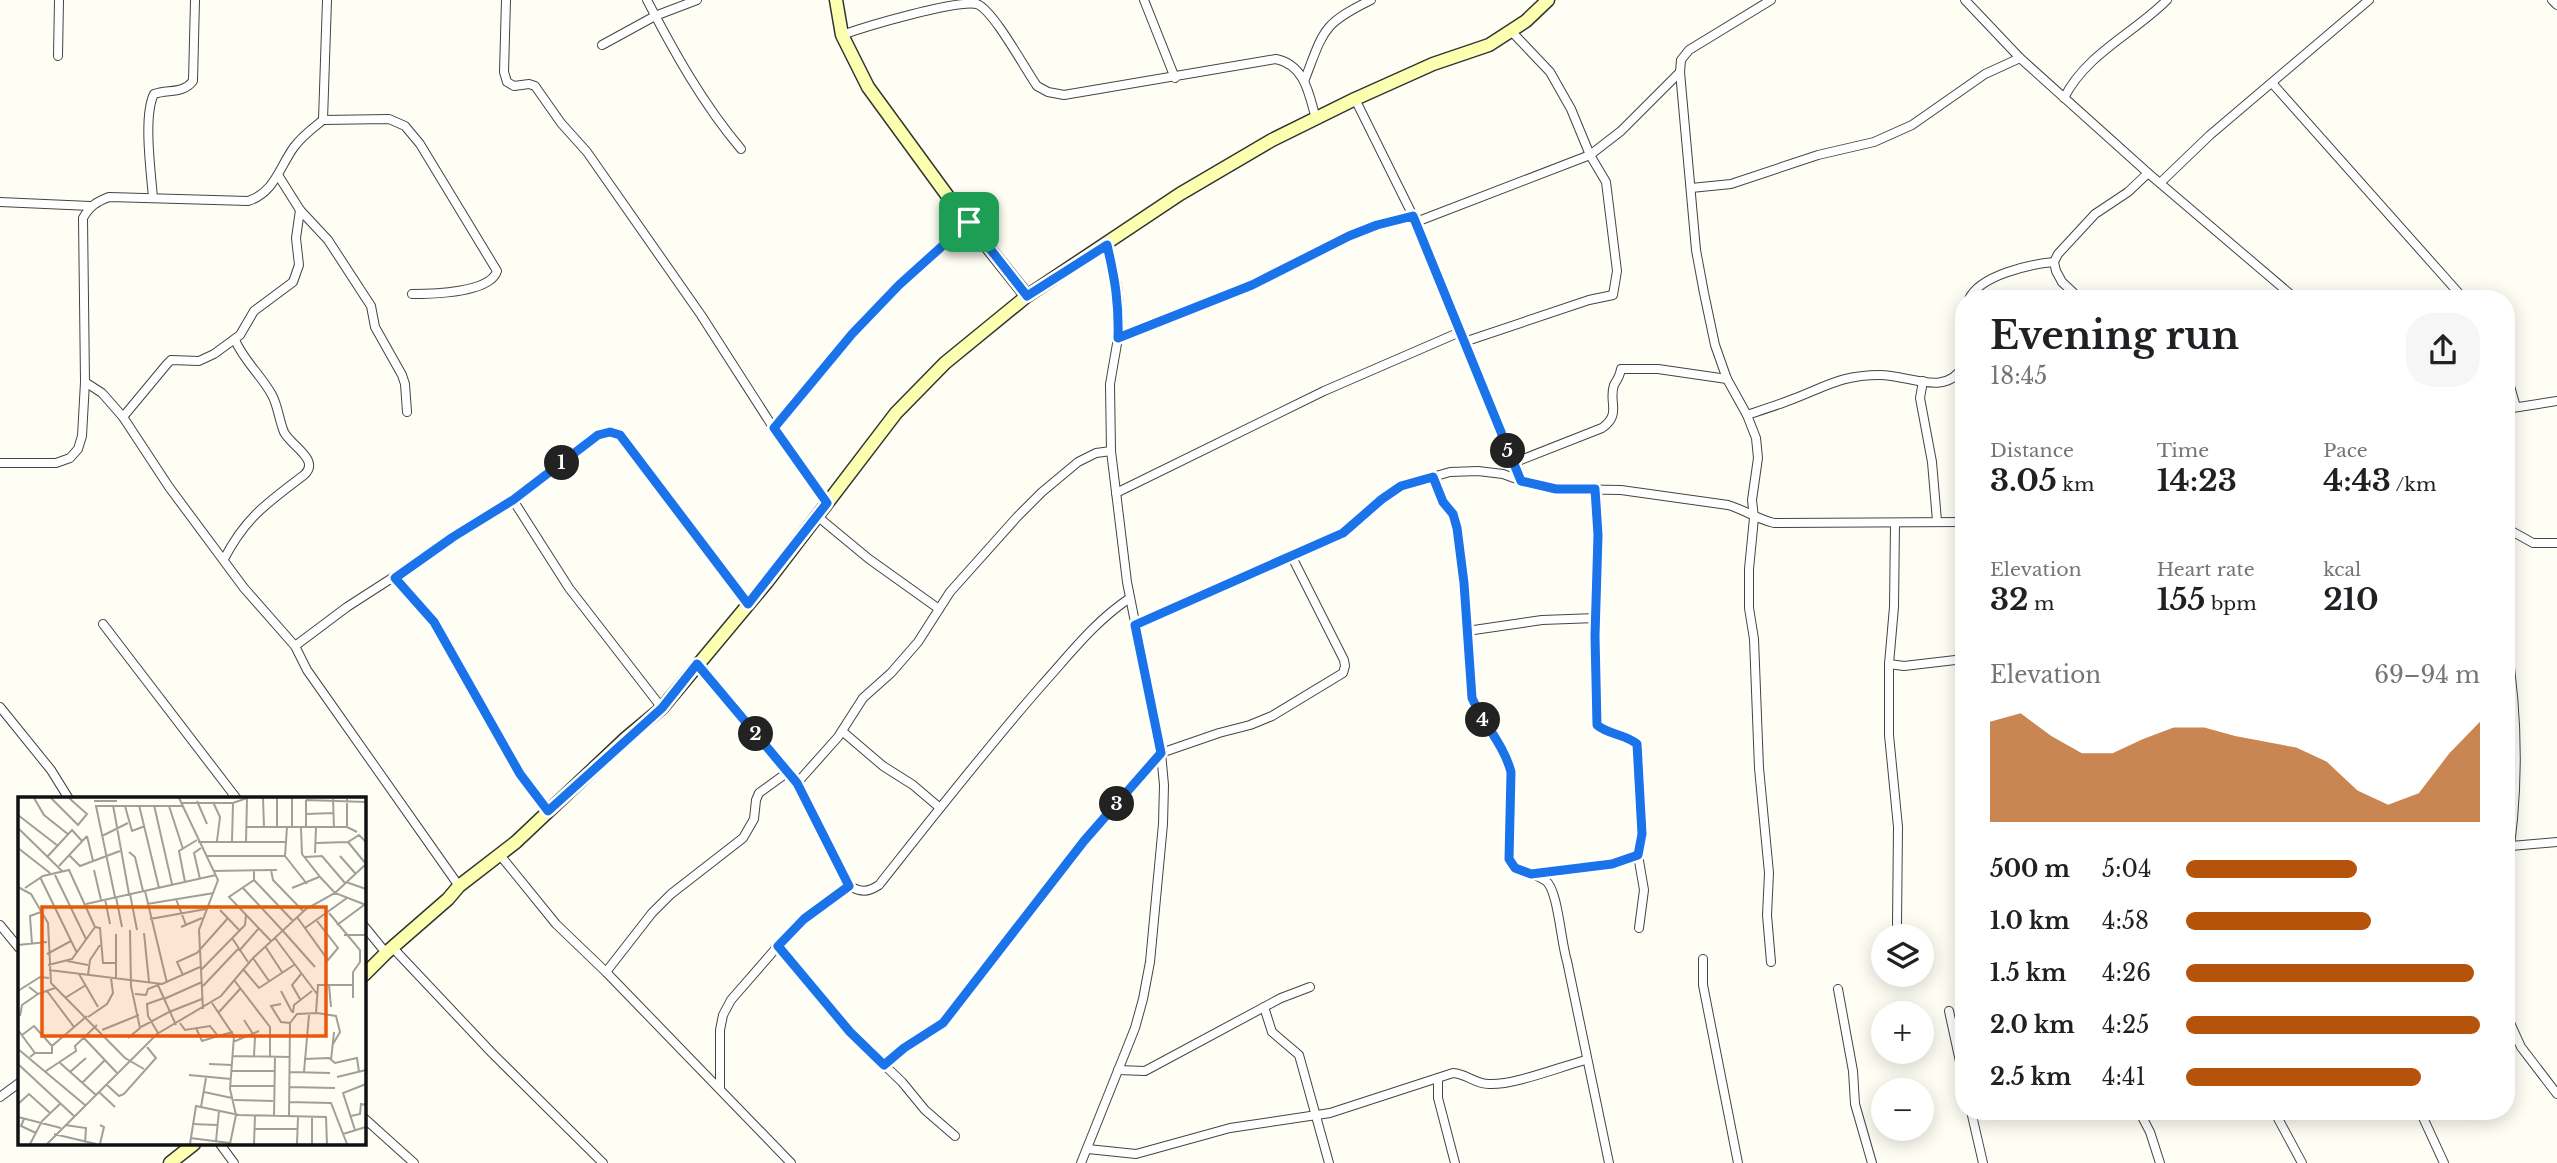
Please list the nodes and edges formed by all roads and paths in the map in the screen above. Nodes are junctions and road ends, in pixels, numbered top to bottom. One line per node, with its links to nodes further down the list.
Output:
1 (59, 0): 24 (street)
2 (195, 0): 42 (street)
3 (327, 0): 35 (street)
4 (506, 0): 70 (street)
5 (647, 0): 20 (street)
6 (697, 0): 20 (street)
7 (836, 0): 22 (street)
8 (1144, 0): 27 (street)
9 (1371, 0): 28 (street)
10 (1548, 0): 21 (street)
11 (1771, 0): 26 (street)
12 (1965, 0): 25 (street)
13 (2167, 0): 32 (street)
14 (2353, 0): 19 (street)
15 (2369, 0): 19 (street)
16 (2552, 0): 18 (street)
17 (978, 2): 22 (street); 27 (street)
18 (2557, 5)
19 (2360, 7): 29 (street)
20 (655, 16): 23 (street); 36 (street)
21 (1512, 32): 33 (street); 37 (street)
22 (842, 35): 47 (street)
23 (602, 45)
24 (58, 56)
25 (2020, 58): 32 (street); 41 (street)
26 (1680, 72): 30 (street); 31 (street)
27 (1175, 78): 28 (street)
28 (1305, 79): 34 (street)
29 (2272, 83): 40 (street); 53 (street)
30 (1666, 87): 31 (street); 37 (street)
31 (1683, 93): 41 (street)
32 (2064, 97): 38 (street)
33 (1355, 99): 34 (street); 46 (street)
34 (1316, 118): 48 (street)
35 (323, 120): 39 (street); 54 (street)
36 (741, 149)
37 (1590, 155): 46 (street); 59 (street)
38 (2148, 173): 40 (street); 49 (street)
39 (278, 175): 42 (street); 45 (street)
40 (2160, 183): 52 (street)
41 (1691, 188): 61 (street)
42 (153, 198): 44 (street)
43 (0, 202): 44 (street)
44 (90, 206): 63 (street)
45 (300, 210): 58 (street); 67 (street)
46 (1414, 219): 56 (street); 57 (street)
47 (969, 222): 55 (street); 70 (street)
48 (1107, 245): 55 (street); 57 (street)
49 (2054, 262): 50 (street); 51 (street)
50 (1976, 290)
51 (2070, 290)
52 (2285, 290)
53 (2456, 290)
54 (412, 294)
55 (1027, 296): 79 (street)
56 (1460, 332): 59 (street); 77 (street)
57 (1118, 338): 71 (street)
58 (235, 340): 69 (street); 88 (street)
59 (1464, 342): 73 (street)
60 (1955, 378): 62 (street)
61 (1727, 379): 68 (street); 73 (street)
62 (1923, 381): 68 (street); 82 (street)
63 (85, 382): 69 (street); 72 (street)
64 (2557, 401): 66 (street)
65 (2515, 404): 66 (street)
66 (2516, 407)
67 (407, 412)
68 (1747, 415): 81 (street)
69 (123, 417): 88 (street)
70 (774, 428): 79 (street)
71 (1111, 451): 77 (street); 92 (street)
72 (0, 463)
73 (1513, 463): 75 (street)
74 (1433, 477): 75 (street); 87 (street); 96 (street)
75 (1521, 481): 76 (street)
76 (1595, 489): 81 (street); 93 (street)
77 (1116, 493): 90 (street)
78 (513, 500): 89 (street); 91 (street); 102 (street)
79 (827, 503): 80 (street)
80 (817, 516): 91 (street); 92 (street)
81 (1754, 518): 84 (street); 126 (street)
82 (1937, 521): 83 (street); 84 (street)
83 (1955, 522)
84 (1895, 523): 100 (street)
85 (2515, 533): 86 (street)
86 (2557, 543)
87 (1291, 555): 95 (street); 104 (street)
88 (224, 559): 97 (street)
89 (395, 578): 97 (street); 110 (street)
90 (1130, 598): 95 (street); 109 (street)
91 (748, 604): 99 (street)
92 (939, 608): 103 (street)
93 (1596, 618): 96 (street); 114 (street)
94 (103, 624): 108 (street)
95 (1135, 625): 104 (street)
96 (1467, 631): 115 (street)
97 (295, 646): 116 (street)
98 (1955, 660): 100 (street)
99 (697, 664): 102 (street); 105 (street)
100 (1889, 664): 118 (street)
101 (0, 707): 107 (street)
102 (662, 708): 110 (street)
103 (842, 731): 106 (street); 109 (street)
104 (1161, 753): 136 (street); 137 (street)
105 (788, 772): 106 (street); 127 (street)
106 (797, 783): 117 (street)
107 (68, 797)
108 (235, 797)
109 (940, 808): 117 (street)
110 (548, 811): 113 (street)
111 (2557, 842): 112 (street)
112 (2515, 846)
113 (500, 855): 116 (street); 127 (street)
114 (1638, 855): 115 (street); 121 (street)
115 (1531, 874): 135 (street)
116 (459, 886): 124 (street)
117 (849, 886): 122 (street)
118 (1897, 924)
119 (0, 925): 123 (street)
120 (366, 928): 124 (street)
121 (1639, 928)
122 (778, 946): 136 (street); 140 (street)
123 (18, 947)
124 (389, 950): 128 (street); 157 (street)
125 (1703, 959): 164 (street)
126 (1771, 962)
127 (606, 972): 140 (street)
128 (366, 973)
129 (1310, 987): 131 (street)
130 (1838, 989): 165 (street)
131 (1264, 1007): 137 (street); 143 (street)
132 (1950, 1011): 134 (street)
133 (2515, 1034): 141 (street)
134 (1955, 1036)
135 (1586, 1060): 138 (street); 163 (street)
136 (884, 1065): 149 (street)
137 (1118, 1070): 152 (street)
138 (1438, 1078): 143 (street); 162 (street)
139 (18, 1084): 142 (street)
140 (720, 1089): 158 (street)
141 (2557, 1094)
142 (0, 1097)
143 (1316, 1116): 153 (street); 161 (street)
144 (366, 1120): 156 (street)
145 (1975, 1120): 166 (street)
146 (2144, 1120): 167 (street)
147 (2279, 1120): 168 (street)
148 (2424, 1120): 169 (street)
149 (955, 1136)
150 (191, 1146): 154 (street)
151 (221, 1146): 155 (street)
152 (1088, 1149): 153 (street); 159 (street)
153 (1128, 1153): 160 (street)
154 (170, 1163)
155 (234, 1163)
156 (414, 1163)
157 (603, 1163)
158 (791, 1163)
159 (1082, 1163)
160 (1130, 1163)
161 (1329, 1163)
162 (1455, 1163)
163 (1609, 1163)
164 (1738, 1163)
165 (1872, 1163)
166 (1983, 1163)
167 (2160, 1163)
168 (2302, 1163)
169 (2444, 1163)

